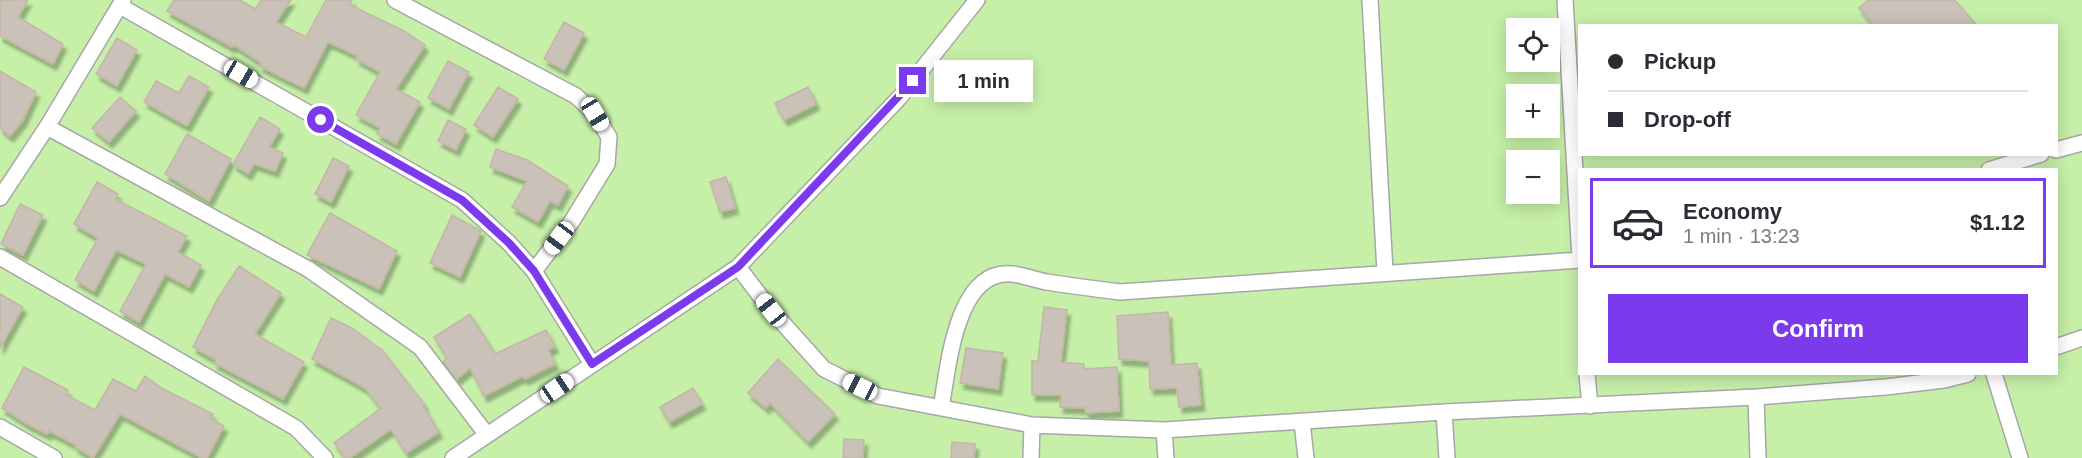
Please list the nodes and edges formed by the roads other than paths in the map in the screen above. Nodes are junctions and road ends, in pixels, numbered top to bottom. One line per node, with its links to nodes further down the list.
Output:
1 (395, 0): 16 (street)
2 (977, 0): 15 (street)
3 (1370, 0): 17 (street)
4 (1565, 0): 12 (street)
5 (121, 3): 6 (street); 16 (street)
6 (47, 127): 11 (street); 32 (street)
7 (2082, 143): 8 (street)
8 (2058, 149)
9 (2034, 156): 10 (street)
10 (1996, 168)
11 (0, 198)
12 (1578, 224)
13 (0, 256): 34 (street)
14 (1578, 259): 17 (street)
15 (738, 267): 20 (street); 26 (street)
16 (534, 271): 20 (street)
17 (1385, 272): 26 (street)
18 (2082, 338): 19 (street)
19 (2058, 345)
20 (592, 364): 32 (street)
21 (1587, 375): 25 (street)
22 (1964, 375): 24 (street)
23 (1994, 375): 41 (street)
24 (1756, 397): 25 (street); 40 (street)
25 (1590, 406): 27 (street)
26 (941, 408): 29 (street)
27 (1444, 412): 28 (street); 39 (street)
28 (1302, 422): 31 (street); 38 (street)
29 (1032, 425): 31 (street); 36 (street)
30 (0, 427): 33 (street)
31 (1164, 430): 37 (street)
32 (487, 435): 35 (street)
33 (54, 458)
34 (326, 458)
35 (453, 458)
36 (1031, 458)
37 (1166, 458)
38 (1306, 458)
39 (1446, 458)
40 (1758, 458)
41 (2020, 458)

